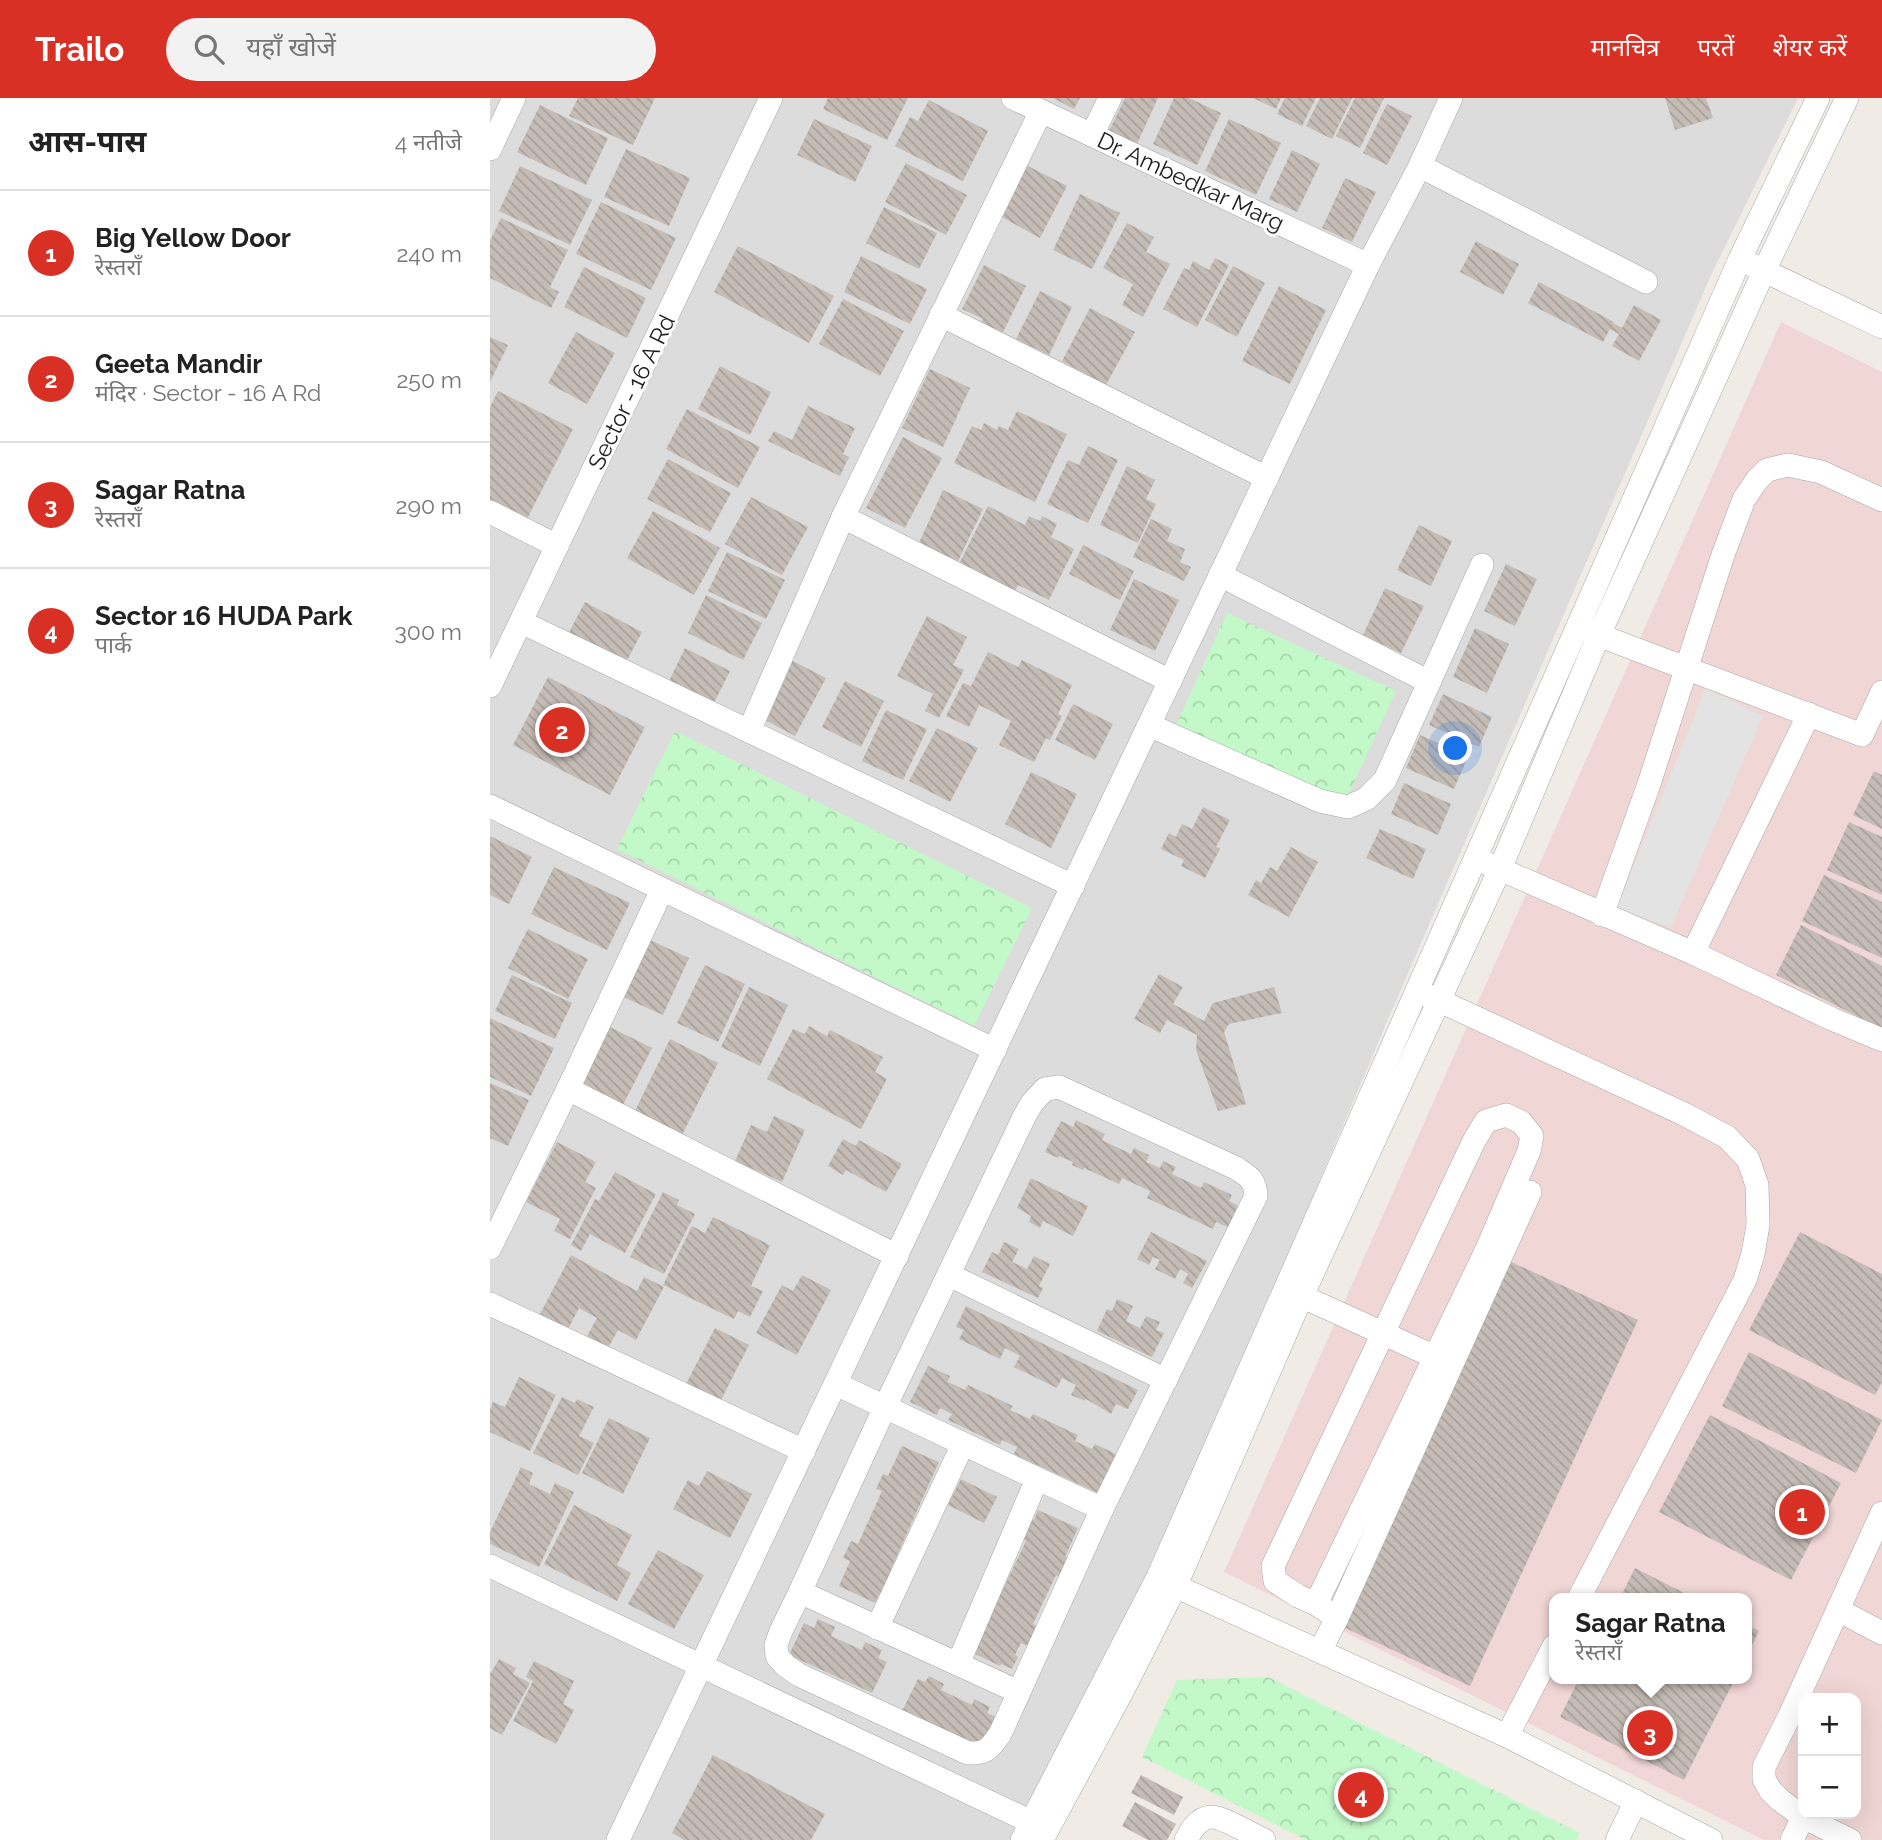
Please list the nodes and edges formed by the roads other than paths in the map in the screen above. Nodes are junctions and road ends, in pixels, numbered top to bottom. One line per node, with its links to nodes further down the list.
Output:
1 (514, 98): 10 (street)
2 (771, 98): 22 (street, Sector - 16 A Rd)
3 (1013, 98): 8 (street, Dr. Ambedkar Marg)
4 (1110, 98): 9 (street)
5 (1451, 98): 11 (street)
6 (1818, 98): 12 (street)
7 (1847, 98): 14 (street)
8 (1041, 111): 9 (street, Dr. Ambedkar Marg); 16 (street)
9 (1092, 135): 13 (street, Dr. Ambedkar Marg)
10 (490, 149)
11 (1420, 166): 13 (street); 15 (street)
12 (1740, 258): 14 (street); 26 (street)
13 (1368, 265): 18 (street)
14 (1764, 271): 17 (street); 27 (street)
15 (1646, 282)
16 (941, 315): 18 (street); 21 (street)
17 (1882, 327)
18 (1267, 478): 24 (street)
19 (1882, 500): 28 (street)
20 (490, 512): 22 (street)
21 (843, 517): 29 (street); 35 (street)
22 (557, 546): 25 (street, Sector - 16 A Rd)
23 (1482, 565): 30 (street)
24 (1220, 575): 29 (street); 30 (street)
25 (521, 622): 31 (street, Sector - 16 A Rd); 35 (street)
26 (1577, 626): 27 (street); 37 (street)
27 (1599, 635): 28 (street); 38 (street)
28 (1687, 668): 33 (street); 41 (street)
29 (1170, 681): 34 (street)
30 (1429, 682): 34 (street)
31 (490, 686)
32 (1882, 692): 33 (street)
33 (1809, 714): 42 (street)
34 (1149, 725): 39 (street)
35 (749, 731): 39 (street)
36 (490, 806): 40 (street)
37 (1474, 859): 38 (street); 43 (street)
38 (1500, 869): 41 (street); 44 (street)
39 (1073, 886): 46 (street)
40 (662, 890): 46 (street); 47 (street)
41 (1602, 915): 42 (street)
42 (1693, 953): 45 (street)
43 (1417, 990): 44 (street); 52 (street)
44 (1440, 1001): 52 (street); 67 (street)
45 (1882, 1040)
46 (995, 1050): 50 (street)
47 (568, 1089): 49 (street); 50 (street)
48 (1530, 1192): 70 (street)
49 (490, 1248)
50 (897, 1256): 57 (street)
51 (948, 1275): 56 (street); 56 (street); 58 (street)
52 (1294, 1293): 54 (street); 65 (street)
53 (490, 1304): 60 (street)
54 (1383, 1333): 55 (street); 55 (street); 68 (street)
55 (1435, 1357): 68 (street)
56 (1166, 1380): 62 (street)
57 (836, 1384): 58 (street); 60 (street)
58 (885, 1407): 59 (street); 66 (street)
59 (963, 1444): 61 (street); 71 (street)
60 (804, 1451): 76 (street)
61 (1037, 1479): 62 (street); 75 (street)
62 (1102, 1509): 77 (street)
63 (1882, 1513): 69 (street)
64 (490, 1566): 76 (street)
65 (1167, 1582): 73 (street); 83 (street)
66 (800, 1592): 71 (street); 77 (street)
67 (1582, 1593)
68 (1316, 1604): 70 (street)
69 (1838, 1610): 72 (street); 80 (street)
70 (1336, 1618): 73 (street)
71 (877, 1628): 75 (street)
72 (1882, 1633)
73 (1320, 1651): 78 (street)
74 (1549, 1656): 78 (street)
75 (958, 1664): 77 (street)
76 (702, 1667): 83 (street); 84 (street)
77 (1018, 1692)
78 (1507, 1736): 79 (street)
79 (1636, 1801): 87 (street); 88 (street)
80 (1798, 1814)
81 (1802, 1819): 89 (street)
82 (1805, 1819): 90 (street)
83 (1036, 1833)
84 (618, 1840)
85 (1186, 1840): 86 (street)
86 (1265, 1840)
87 (1617, 1840)
88 (1711, 1840)
89 (1791, 1840)
90 (1850, 1840)

